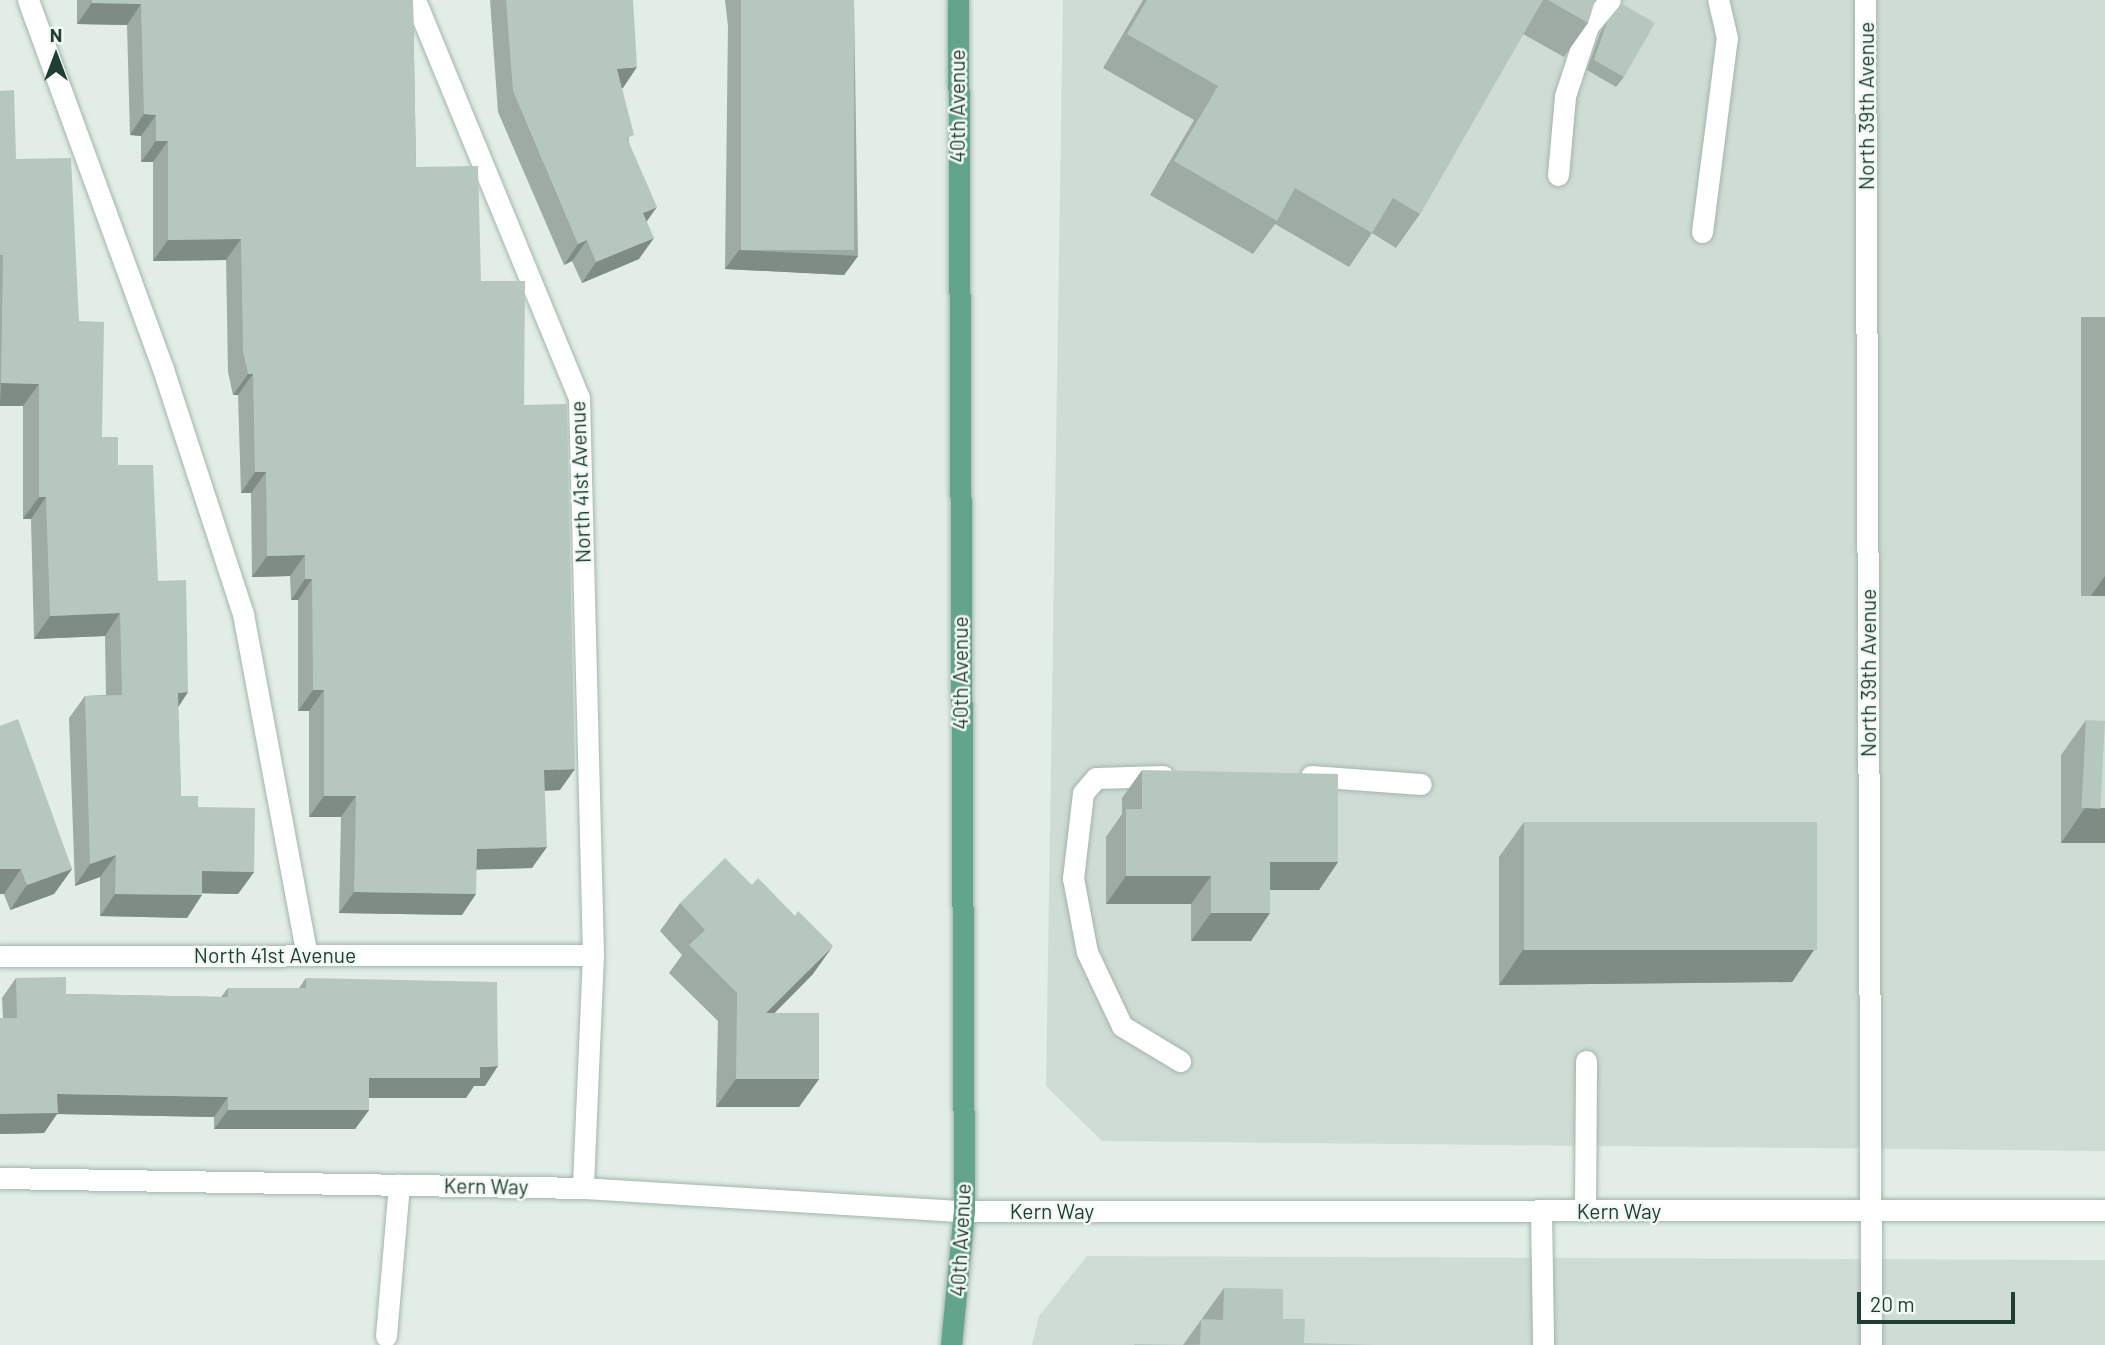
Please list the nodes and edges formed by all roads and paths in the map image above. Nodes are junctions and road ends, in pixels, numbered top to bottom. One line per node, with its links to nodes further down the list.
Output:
1 (28, 0): 12 (street)
2 (415, 0): 13 (street, North 41st Avenue)
3 (958, 0): 22 (main road, 40th Avenue)
4 (1610, 0): 7 (street)
5 (1718, 0): 8 (street)
6 (1865, 0): 20 (street, North 39th Avenue)
7 (1558, 175)
8 (1702, 232)
9 (1180, 776): 15 (street)
10 (1285, 776): 11 (street)
11 (1421, 784)
12 (307, 955): 13 (street, North 41st Avenue); 14 (street, North 41st Avenue)
13 (593, 955): 19 (street, North 41st Avenue)
14 (0, 956)
15 (1180, 1061)
16 (1586, 1061): 24 (street)
17 (0, 1178): 18 (street, Kern Way)
18 (399, 1185): 19 (street, Kern Way); 25 (street)
19 (583, 1188): 22 (street, Kern Way)
20 (1870, 1210): 21 (street, Kern Way); 24 (street, Kern Way); 28 (street, North 39th Avenue)
21 (2105, 1210)
22 (964, 1211): 23 (street, Kern Way); 26 (main road, 40th Avenue)
23 (1541, 1211): 24 (street, Kern Way); 27 (street)
24 (1585, 1211)
25 (386, 1336)
26 (951, 1345)
27 (1543, 1345)
28 (1871, 1345)

